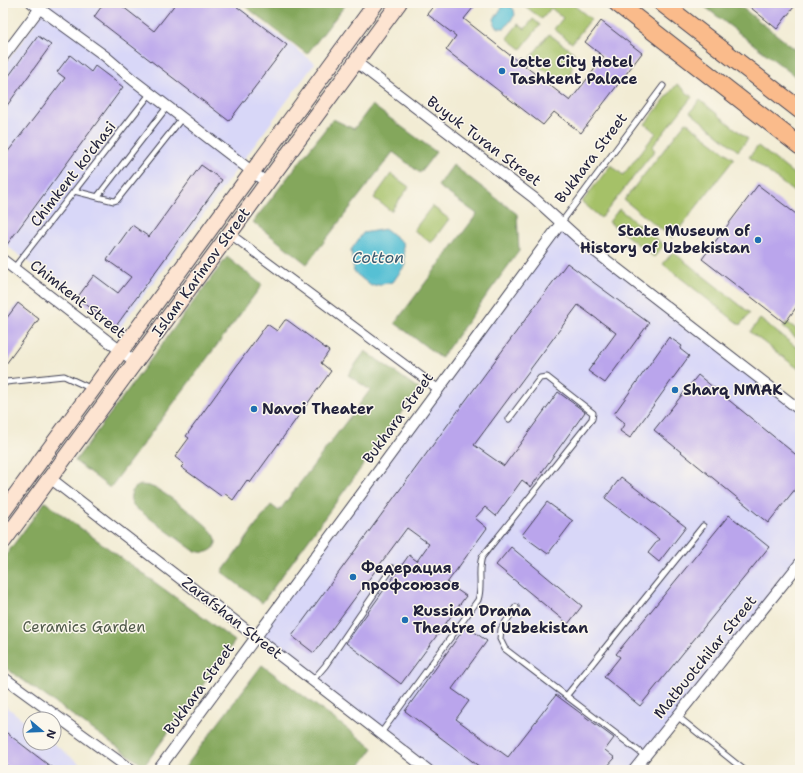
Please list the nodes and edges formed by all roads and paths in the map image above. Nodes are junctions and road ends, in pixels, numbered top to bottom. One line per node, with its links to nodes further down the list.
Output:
1 (376, 3): 14 (main road)
2 (399, 3): 7 (main road, Islam Karimov Street)
3 (617, 3): 13 (main road)
4 (662, 3): 11 (main road)
5 (38, 5): 6 (street); 9 (street)
6 (3, 56)
7 (356, 62): 15 (main road, Islam Karimov Street); 18 (street, Buyuk Turan Street)
8 (663, 86): 18 (lane, Bukhara Street)
9 (150, 94): 10 (street); 16 (lane, Chimkent ko'chasi)
10 (167, 107): 12 (street); 17 (lane)
11 (800, 110)
12 (182, 118): 14 (street); 17 (lane)
13 (800, 146)
14 (252, 172): 15 (street); 22 (main road)
15 (267, 183): 19 (main road, Islam Karimov Street)
16 (74, 191): 17 (lane); 21 (lane, Chimkent ko'chasi)
17 (98, 196)
18 (561, 223): 26 (street, Bukhara Street); 27 (street, Buyuk Turan Street)
19 (230, 234): 23 (main road, Islam Karimov Street); 26 (street)
20 (3, 260): 21 (street, Chimkent Street)
21 (14, 268): 22 (street, Chimkent Street)
22 (121, 351): 23 (street, Chimkent Street); 25 (main road)
23 (135, 362): 30 (main road, Islam Karimov Street)
24 (3, 385): 25 (lane)
25 (93, 389): 29 (main road)
26 (438, 389): 37 (street, Bukhara Street)
27 (800, 410)
28 (509, 419): 42 (lane)
29 (36, 467): 30 (main road, Zarafshan Street); 31 (main road)
30 (50, 478): 33 (main road, Islam Karimov Street); 37 (street, Zarafshan Street)
31 (3, 512)
32 (703, 526): 40 (lane)
33 (3, 542)
34 (800, 563): 41 (street, Matbuotchilar Street)
35 (392, 568): 39 (lane)
36 (516, 607): 40 (lane)
37 (256, 637): 39 (street, Zarafshan Street); 45 (street, Bukhara Street)
38 (3, 678): 44 (street)
39 (312, 680): 42 (street, Zarafshan Street)
40 (567, 695): 43 (lane)
41 (677, 716): 43 (street, Matbuotchilar Street); 48 (lane)
42 (381, 733): 46 (street, Zarafshan Street)
43 (645, 756): 47 (street, Matbuotchilar Street)
44 (131, 770)
45 (158, 770)
46 (428, 770)
47 (634, 770)
48 (744, 770)

